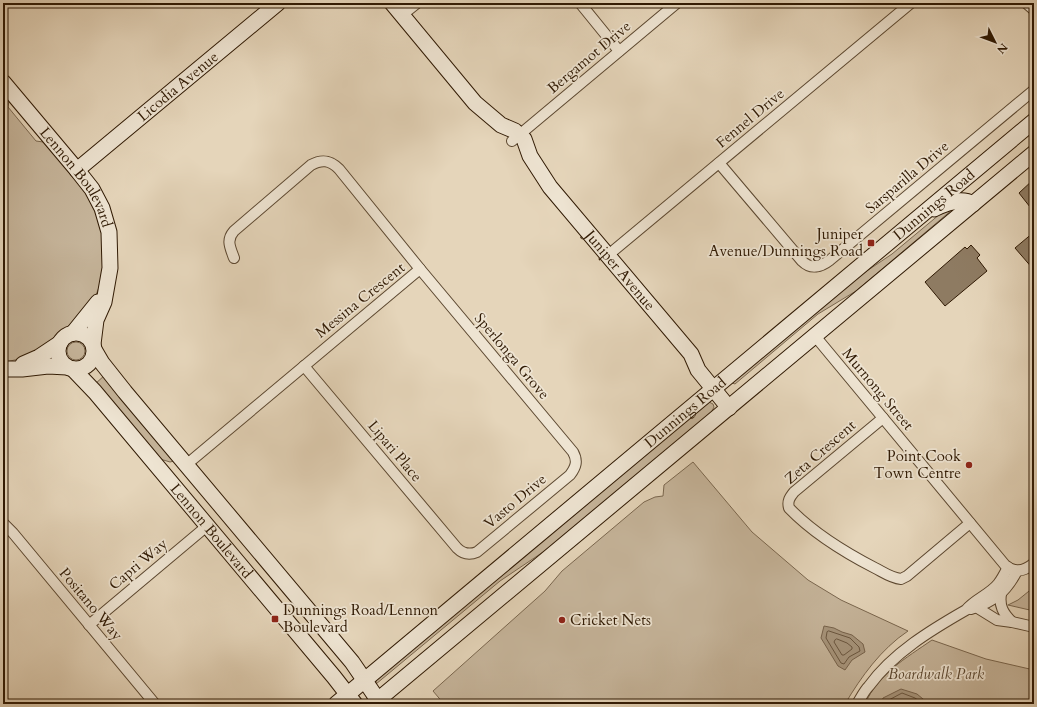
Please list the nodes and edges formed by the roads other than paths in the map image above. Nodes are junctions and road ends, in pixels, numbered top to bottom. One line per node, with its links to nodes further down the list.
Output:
1 (278, 3): 17 (street, Licodia Avenue)
2 (392, 3): 9 (street)
3 (417, 3): 9 (street)
4 (580, 3): 10 (street)
5 (677, 3): 10 (street, Bergamot Drive)
6 (911, 3): 16 (street, Fennel Drive)
7 (1026, 3): 8 (street)
8 (1034, 10)
9 (402, 15): 14 (street)
10 (619, 51): 14 (street, Bergamot Drive)
11 (3, 82): 17 (street, Lennon Boulevard)
12 (1034, 90): 16 (street, Sarsparilla Drive)
13 (1034, 121): 19 (street, Dunnings Road)
14 (516, 138): 20 (street, Juniper Avenue)
15 (1034, 153): 18 (street, Dunnings Road)
16 (719, 163): 20 (street, Fennel Drive)
17 (77, 170): 23 (street, Lennon Boulevard)
18 (973, 204): 19 (street); 25 (street, Dunnings Road)
19 (917, 217): 31 (street, Dunnings Road)
20 (607, 256): 31 (street, Juniper Avenue)
21 (234, 258): 22 (street, Messina Crescent)
22 (420, 269): 28 (street, Messina Crescent); 34 (street, Sperlonga Grove)
23 (106, 288): 24 (street, Lennon Boulevard); 27 (street, Lennon Boulevard)
24 (73, 333): 26 (street); 27 (street)
25 (814, 336): 32 (street, Dunnings Road); 33 (street, Murnong Street)
26 (60, 343): 29 (street); 30 (street)
27 (94, 348): 29 (street); 35 (street, Lennon Boulevard)
28 (304, 366): 35 (street, Messina Crescent); 40 (street, Lipari Place)
29 (70, 368): 30 (street); 36 (street, Lennon Boulevard)
30 (8, 369)
31 (717, 385): 32 (street, Juniper Avenue); 49 (street, Dunnings Road)
32 (733, 404): 51 (street, Dunnings Road)
33 (883, 418): 38 (street, Murnong Street); 38 (street, Zeta Crescent)
34 (576, 463): 40 (street, Vasto Drive)
35 (186, 465): 36 (street); 49 (street, Lennon Boulevard)
36 (168, 479): 39 (street, Lennon Boulevard)
37 (3, 523): 47 (street, Positano Way)
38 (970, 523): 42 (street, Murnong Street)
39 (207, 526): 47 (street, Capri Way); 50 (street, Lennon Boulevard)
40 (466, 553)
41 (1034, 563): 42 (street)
42 (1012, 569): 43 (street); 45 (street)
43 (1001, 594): 44 (street); 46 (street)
44 (976, 607): 45 (street); 46 (street)
45 (966, 610): 53 (street)
46 (1012, 622): 48 (street)
47 (89, 625): 52 (street, Positano Way)
48 (1034, 627)
49 (364, 680): 50 (street, Dunnings Road); 51 (street, Lennon Boulevard)
50 (346, 701)
51 (375, 702)
52 (155, 704)
53 (857, 704)

